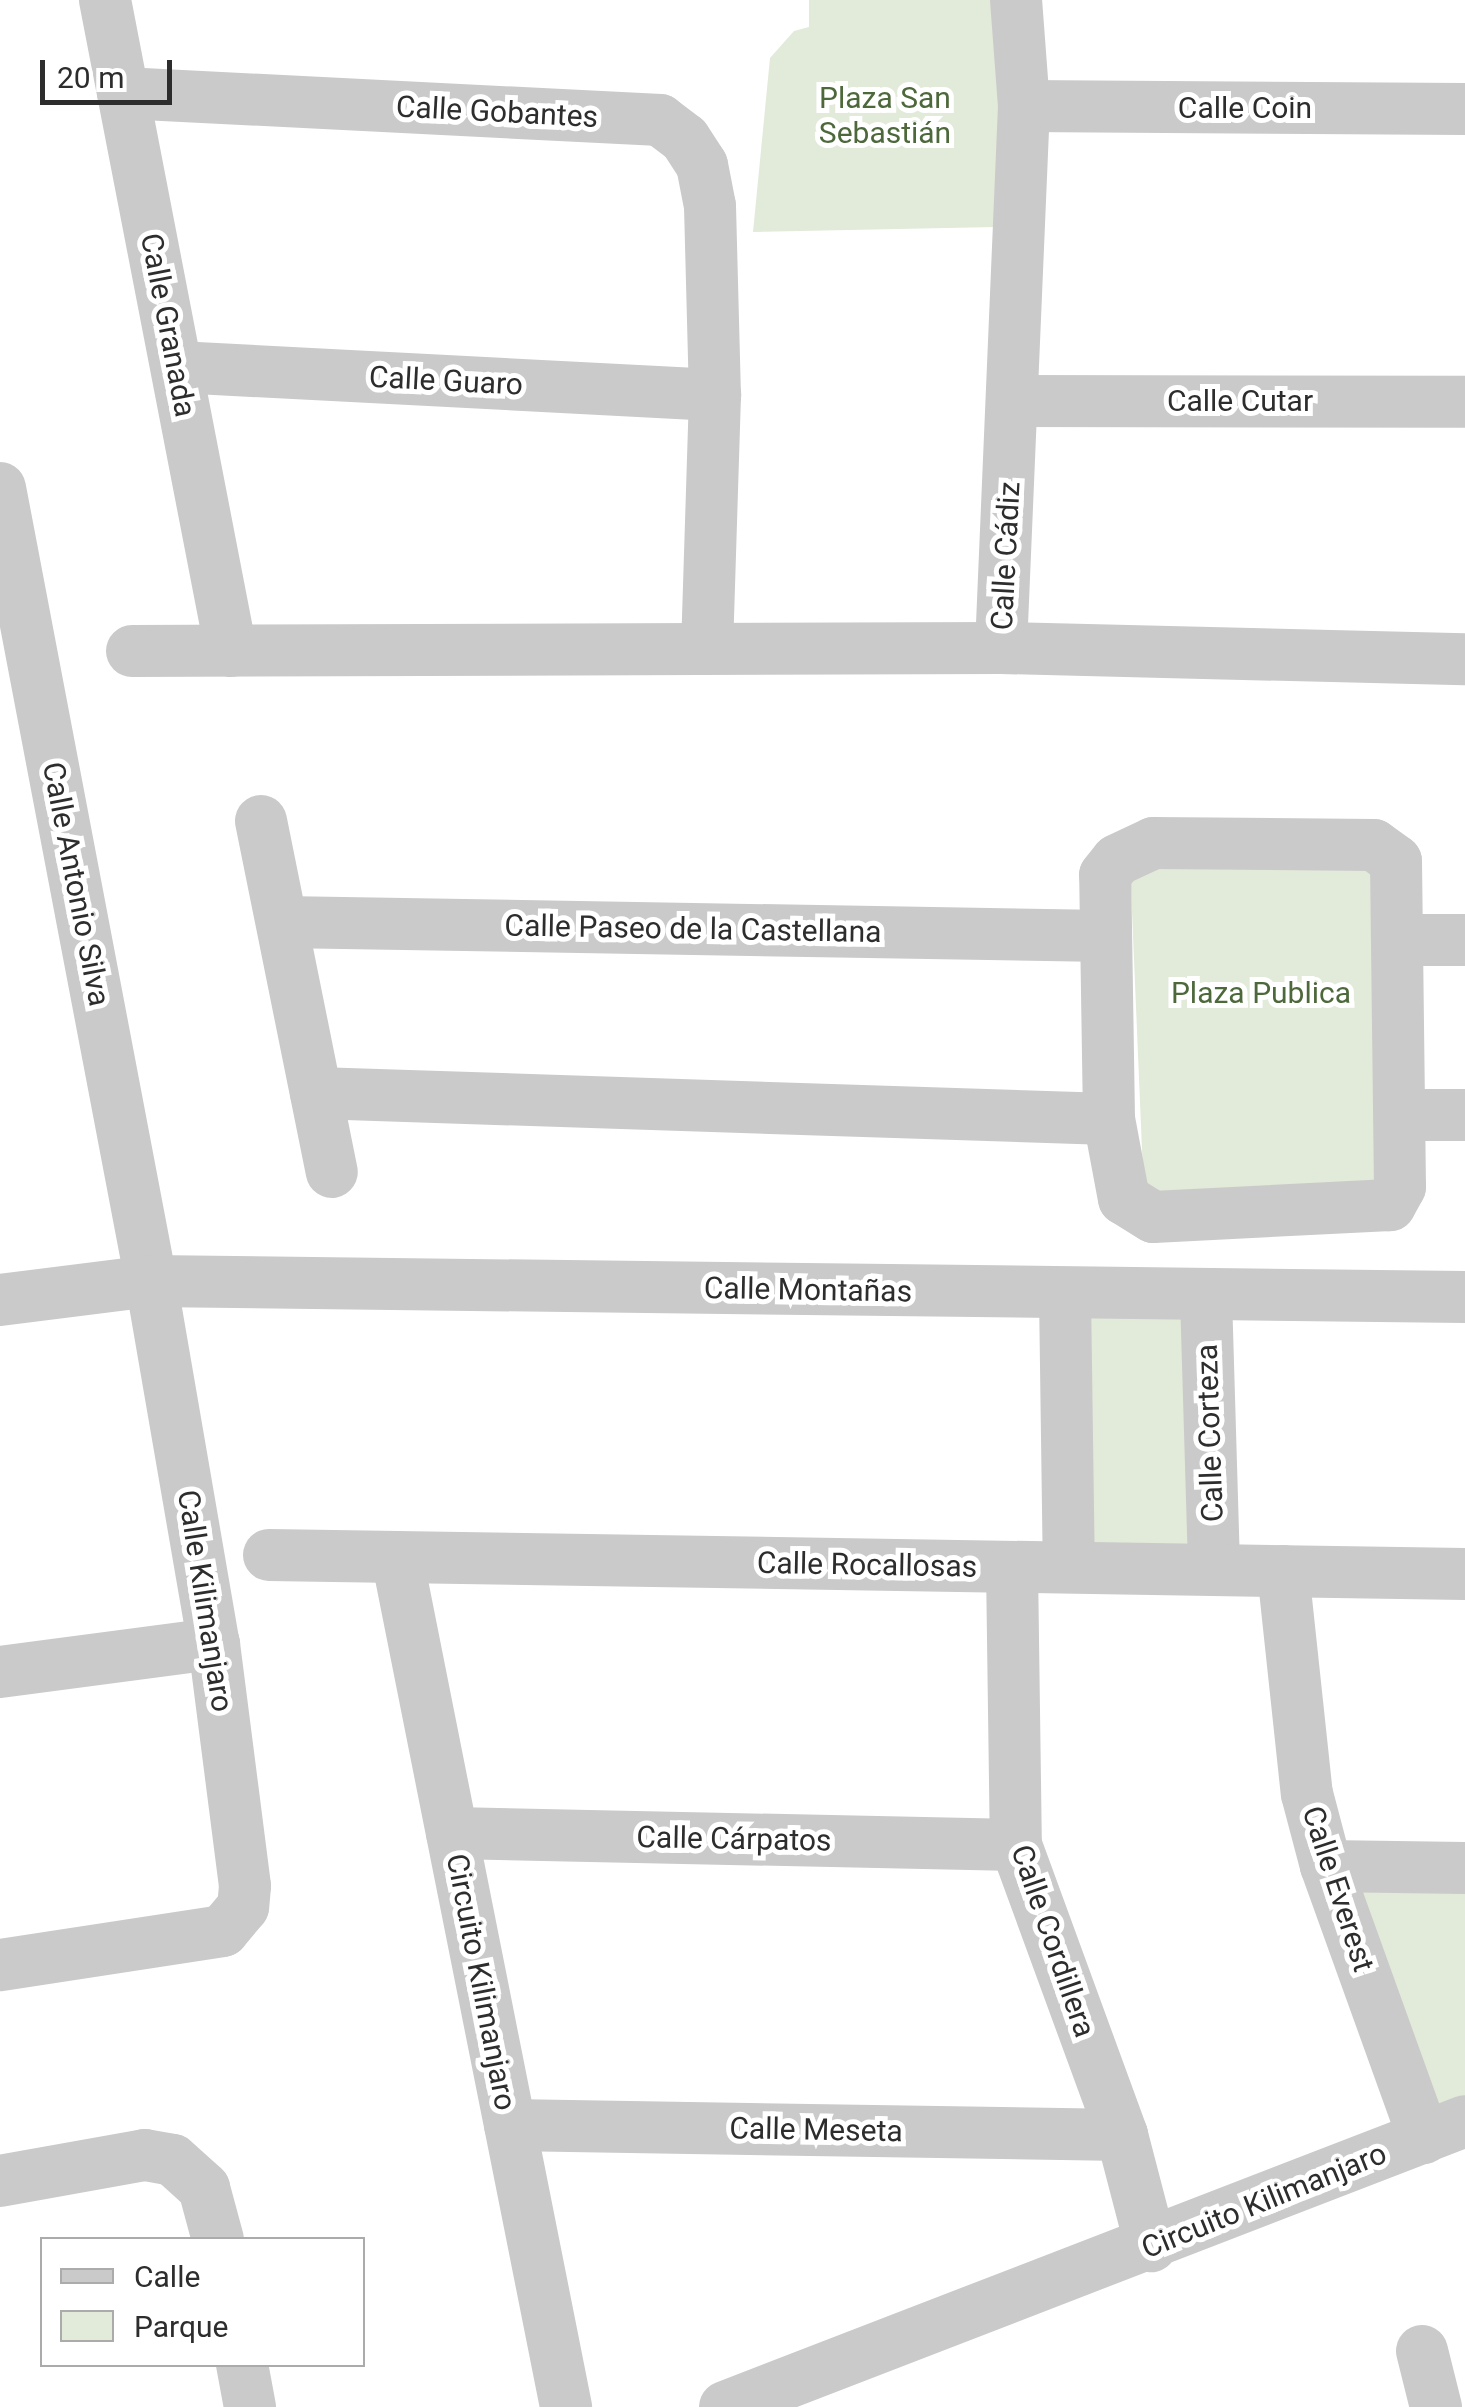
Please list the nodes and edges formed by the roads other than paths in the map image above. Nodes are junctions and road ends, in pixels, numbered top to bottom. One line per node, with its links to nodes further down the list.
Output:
1 (105, 0): 3 (street, Calle Granada)
2 (1016, 0): 4 (street, Calle Cádiz)
3 (123, 93): 6 (street, Calle Granada); 7 (street, Calle Gobantes)
4 (1024, 106): 5 (street, Calle Coin); 8 (street, Calle Cádiz)
5 (1465, 109)
6 (177, 367): 7 (street, Calle Guaro); 14 (street, Calle Granada)
7 (715, 395): 12 (street)
8 (1014, 401): 9 (street, Calle Cutar); 11 (street, Calle Cádiz)
9 (1465, 402)
10 (0, 488): 26 (street, Calle Antonio Silva)
11 (1001, 648): 12 (street); 15 (street, Calle Cádiz)
12 (707, 649): 14 (street)
13 (132, 651): 14 (street)
14 (231, 651)
15 (1465, 659)
16 (260, 822): 17 (street)
17 (282, 922): 18 (street, Calle Paseo de la Castellana); 21 (street)
18 (1104, 936): 19 (street); 24 (street)
19 (1402, 940): 20 (street); 22 (street)
20 (1465, 940)
21 (316, 1093): 24 (street); 25 (street)
22 (1402, 1115): 23 (street); 24 (street)
23 (1465, 1116)
24 (1109, 1119)
25 (332, 1172)
26 (151, 1281): 27 (street, Calle Montañas); 30 (street, Calle Montañas); 38 (street, Calle Kilimanjaro)
27 (1064, 1294): 28 (street, Calle Montañas); 34 (street)
28 (1206, 1296): 29 (street, Calle Montañas); 35 (street, Calle Corteza)
29 (1465, 1297)
30 (0, 1300)
31 (269, 1555): 32 (street, Calle Rocallosas)
32 (397, 1557): 33 (street, Calle Rocallosas); 40 (street, Circuito Kilimanjaro)
33 (1012, 1567): 34 (street, Calle Rocallosas); 41 (street, Calle Cordillera)
34 (1069, 1567): 35 (street, Calle Rocallosas)
35 (1214, 1570): 36 (street, Calle Rocallosas)
36 (1283, 1571): 37 (street, Calle Rocallosas); 42 (street, Calle Everest)
37 (1465, 1574)
38 (214, 1644): 39 (street); 44 (street, Calle Kilimanjaro)
39 (0, 1672)
40 (452, 1833): 41 (street, Calle Cárpatos); 45 (street, Circuito Kilimanjaro)
41 (1016, 1845): 47 (street, Calle Cordillera)
42 (1326, 1866): 43 (street); 46 (street, Calle Everest)
43 (1465, 1868)
44 (0, 1965)
45 (510, 2126): 47 (street, Calle Meseta); 54 (street, Circuito Kilimanjaro)
46 (1444, 2129): 50 (street, Circuito Kilimanjaro)
47 (1122, 2135): 50 (street, Calle Cordillera)
48 (0, 2180): 49 (street)
49 (217, 2237)
50 (1152, 2246): 55 (street, Circuito Kilimanjaro)
51 (1422, 2351): 56 (street)
52 (243, 2367): 53 (street)
53 (250, 2407)
54 (566, 2407)
55 (725, 2407)
56 (1436, 2407)

